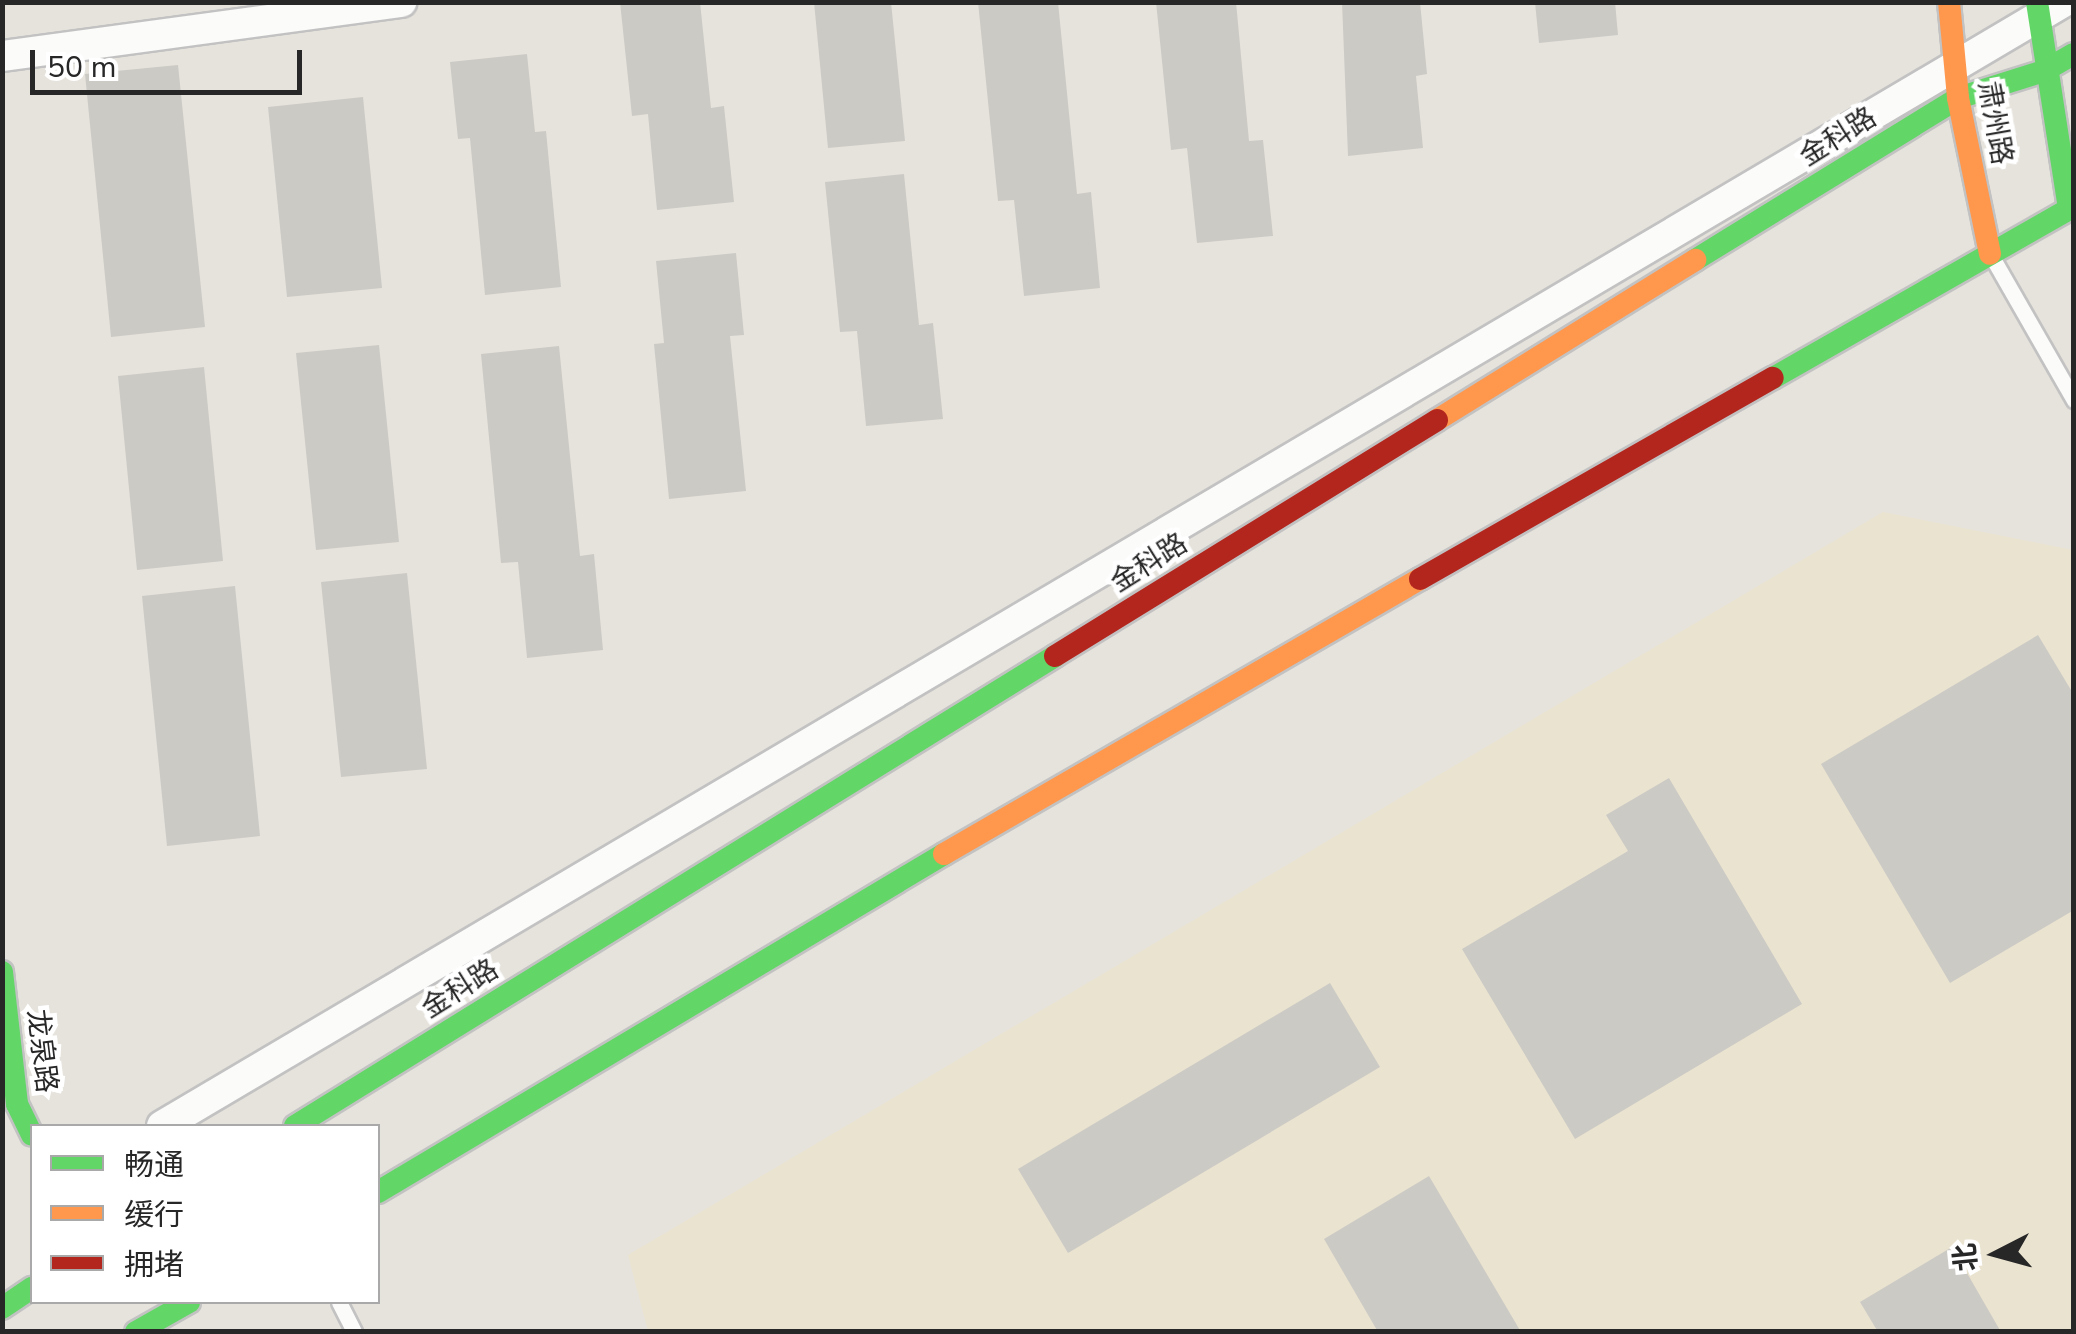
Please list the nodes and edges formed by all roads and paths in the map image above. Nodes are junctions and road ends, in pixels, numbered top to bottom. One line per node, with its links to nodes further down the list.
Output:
1 (401, 2): 5 (street)
2 (1950, 2): 6 (main road, 肃州路)
3 (2046, 7): 6 (street); 7 (main road, 肃州路)
4 (2074, 54): 7 (main road, 金科路)
5 (2, 56)
6 (1956, 66): 8 (main road, 肃州路); 13 (street)
7 (2044, 70): 8 (main road, 金科路); 9 (main road, 肃州路)
8 (1958, 98): 10 (main road, 肃州路); 14 (main road, 金科路)
9 (2072, 211): 10 (main road)
10 (1990, 254): 11 (lane); 16 (main road)
11 (2074, 400)
12 (2, 972): 15 (main road, 龙泉路)
13 (165, 1124)
14 (298, 1124)
15 (30, 1130)
16 (380, 1191)
17 (30, 1289): 20 (main road)
18 (184, 1304): 21 (main road)
19 (340, 1304): 22 (lane)
20 (2, 1308)
21 (127, 1326)
22 (354, 1332)

